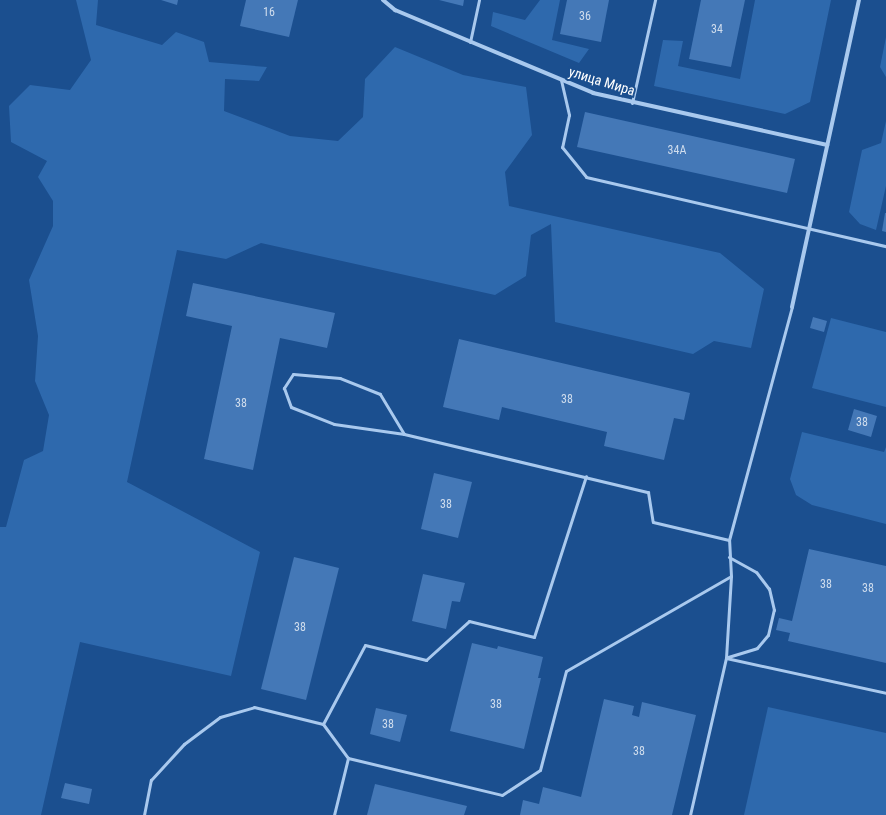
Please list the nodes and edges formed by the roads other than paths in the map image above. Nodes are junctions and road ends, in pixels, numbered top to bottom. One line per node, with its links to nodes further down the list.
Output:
1 (383, 0): 5 (street, улица Мира)
2 (479, 0): 5 (lane)
3 (655, 0): 7 (lane)
4 (859, 0): 8 (street)
5 (470, 42): 6 (street, улица Мира)
6 (561, 80): 7 (street, улица Мира); 9 (lane)
7 (632, 103): 8 (street, улица Мира)
8 (828, 145): 9 (street)
9 (809, 228): 10 (lane); 11 (street)
10 (886, 246)
11 (792, 307): 14 (lane)
12 (404, 434): 12 (lane); 13 (lane)
13 (586, 476): 14 (lane); 19 (lane)
14 (729, 540): 15 (lane)
15 (729, 556): 16 (lane); 17 (lane)
16 (731, 576): 17 (lane); 20 (lane)
17 (726, 658): 18 (lane); 23 (lane)
18 (886, 693)
19 (323, 724): 20 (lane); 21 (lane)
20 (348, 758): 22 (lane)
21 (144, 815)
22 (334, 815)
23 (690, 815)

